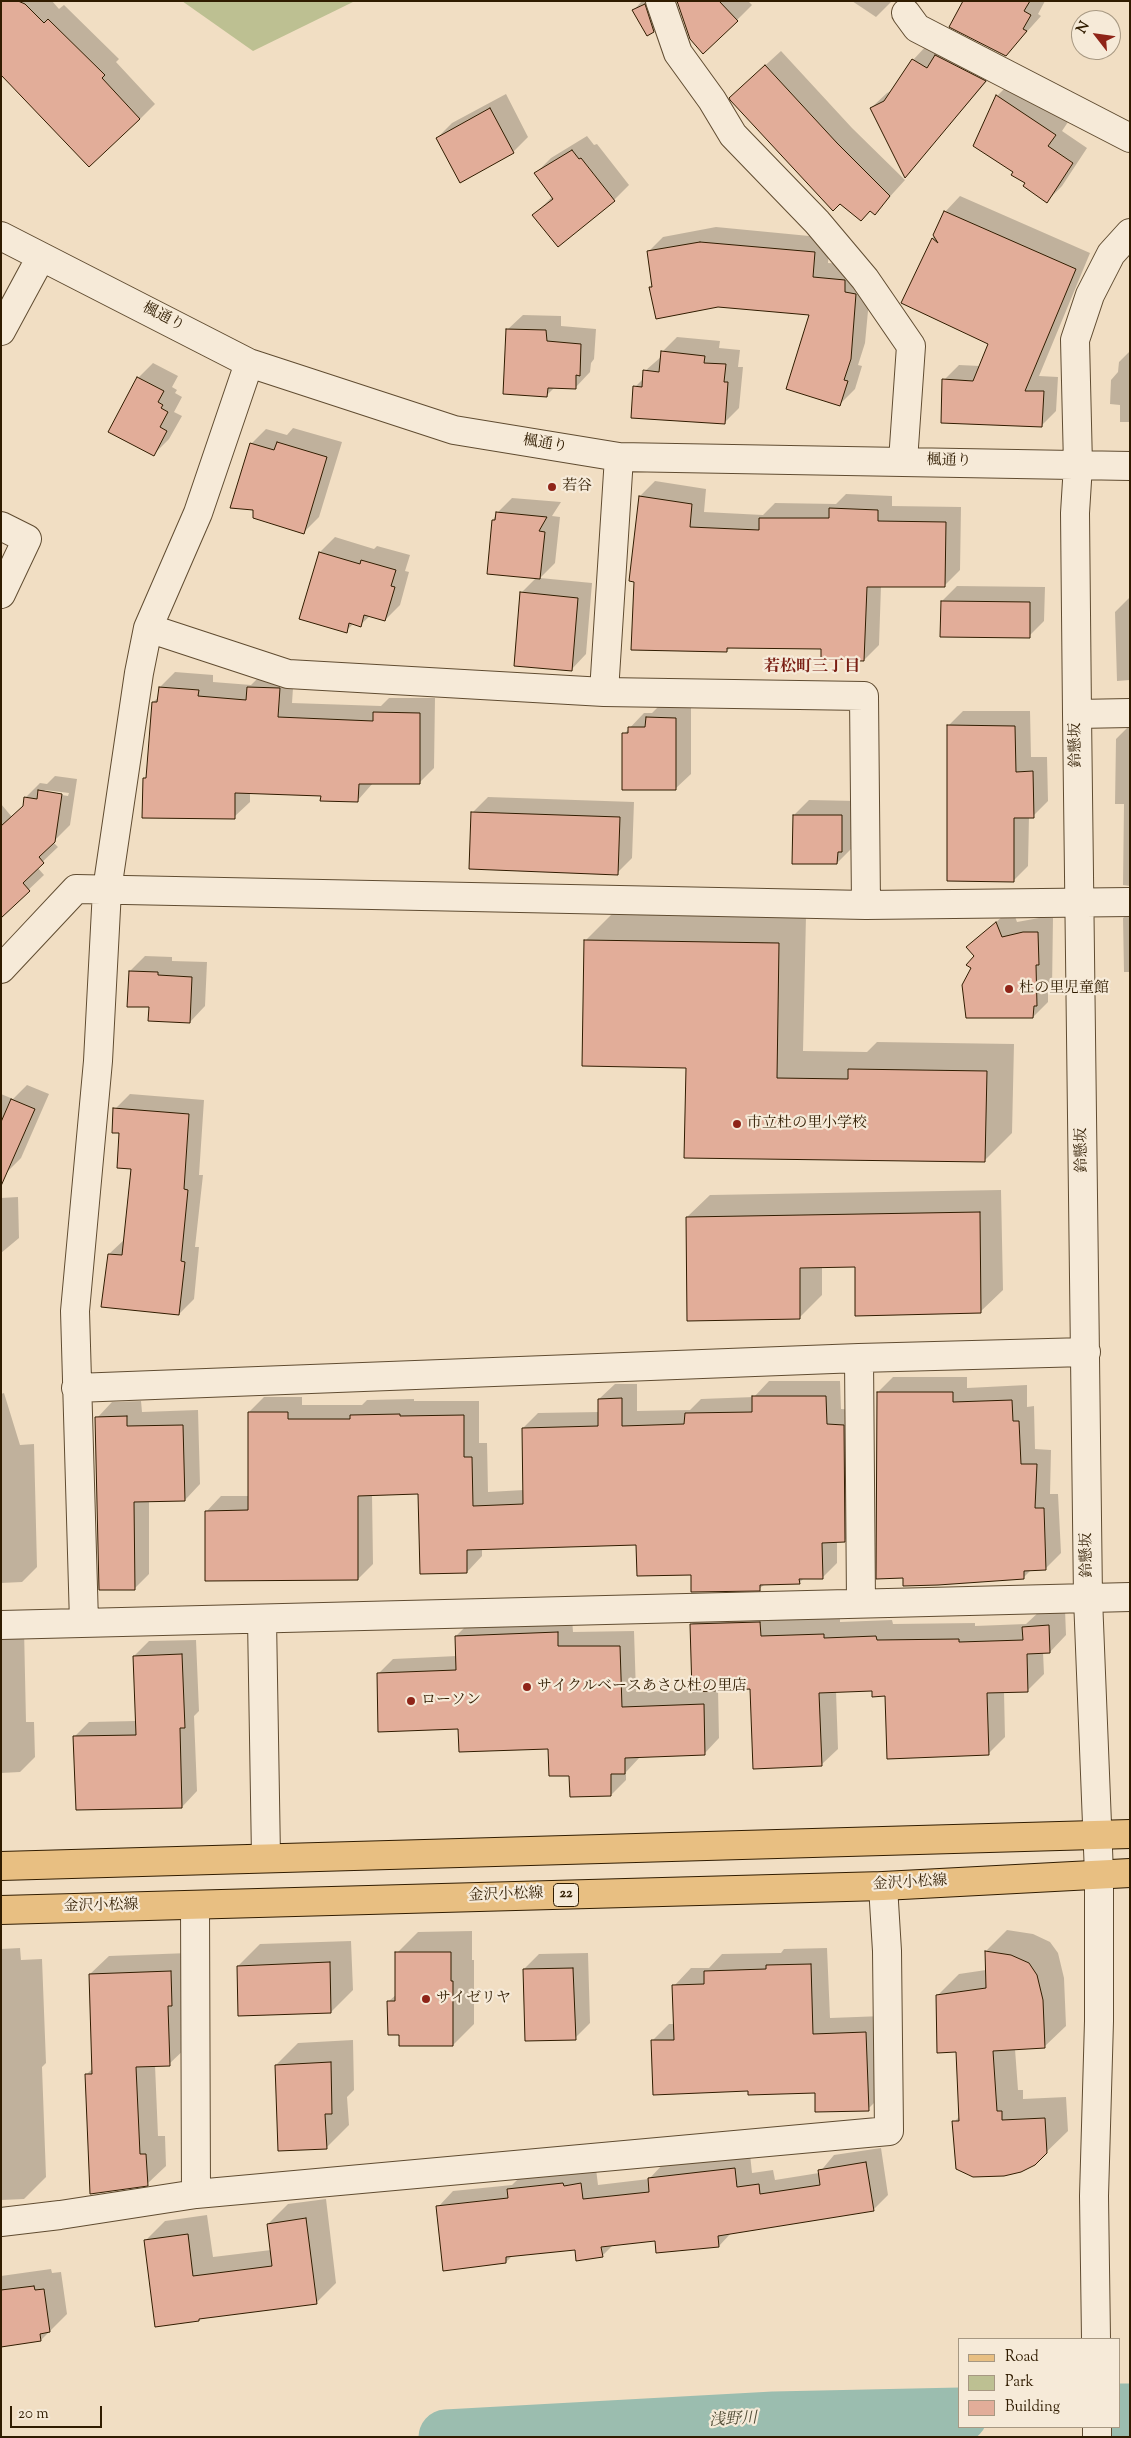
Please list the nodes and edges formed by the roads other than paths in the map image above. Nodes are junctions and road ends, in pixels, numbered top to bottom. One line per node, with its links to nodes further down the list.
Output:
1 (660, 1): 11 (street)
2 (906, 13): 3 (street)
3 (1130, 138)
4 (1130, 233): 6 (street, 鈴懸坂)
5 (1, 236): 7 (street, 楓通り)
6 (1120, 254): 12 (street, 鈴懸坂)
7 (40, 256): 8 (street); 9 (street, 楓通り)
8 (1, 332)
9 (249, 363): 10 (street, 楓通り); 16 (street)
10 (619, 457): 11 (street, 楓通り); 17 (street)
11 (903, 461): 12 (street, 楓通り)
12 (1078, 465): 13 (street, 楓通り); 19 (street, 鈴懸坂)
13 (1130, 466)
14 (1, 526): 15 (street)
15 (1, 594)
16 (148, 628): 17 (street); 20 (street)
17 (604, 692): 23 (street)
18 (1130, 713): 19 (street)
19 (1077, 714): 21 (street, 鈴懸坂)
20 (107, 890): 23 (street); 24 (street); 27 (street)
21 (1080, 900): 22 (street); 23 (street); 25 (street, 鈴懸坂)
22 (1130, 902)
23 (866, 905)
24 (1, 969)
25 (1086, 1352): 26 (street); 29 (street, 鈴懸坂)
26 (859, 1358): 27 (street); 30 (street)
27 (76, 1388): 32 (street)
28 (1130, 1597): 29 (street)
29 (1088, 1598): 30 (street); 35 (street, 鈴懸坂)
30 (860, 1603): 31 (street)
31 (262, 1619): 32 (street); 36 (street)
32 (84, 1622): 33 (street)
33 (1, 1625)
34 (1130, 1834): 35 (main road)
35 (1098, 1836): 36 (main road); 38 (street, 鈴懸坂)
36 (266, 1857): 37 (main road)
37 (1, 1866)
38 (1099, 1874): 39 (main road, 金沢小松線 / 22); 40 (main road, 金沢小松線 / 22); 45 (street, 鈴懸坂)
39 (1130, 1874)
40 (883, 1886): 41 (main road, 金沢小松線 / 22); 43 (street)
41 (195, 1905): 42 (main road, 金沢小松線 / 22); 43 (street)
42 (1, 1910)
43 (196, 2194): 44 (street)
44 (1, 2222)
45 (1096, 2338)

